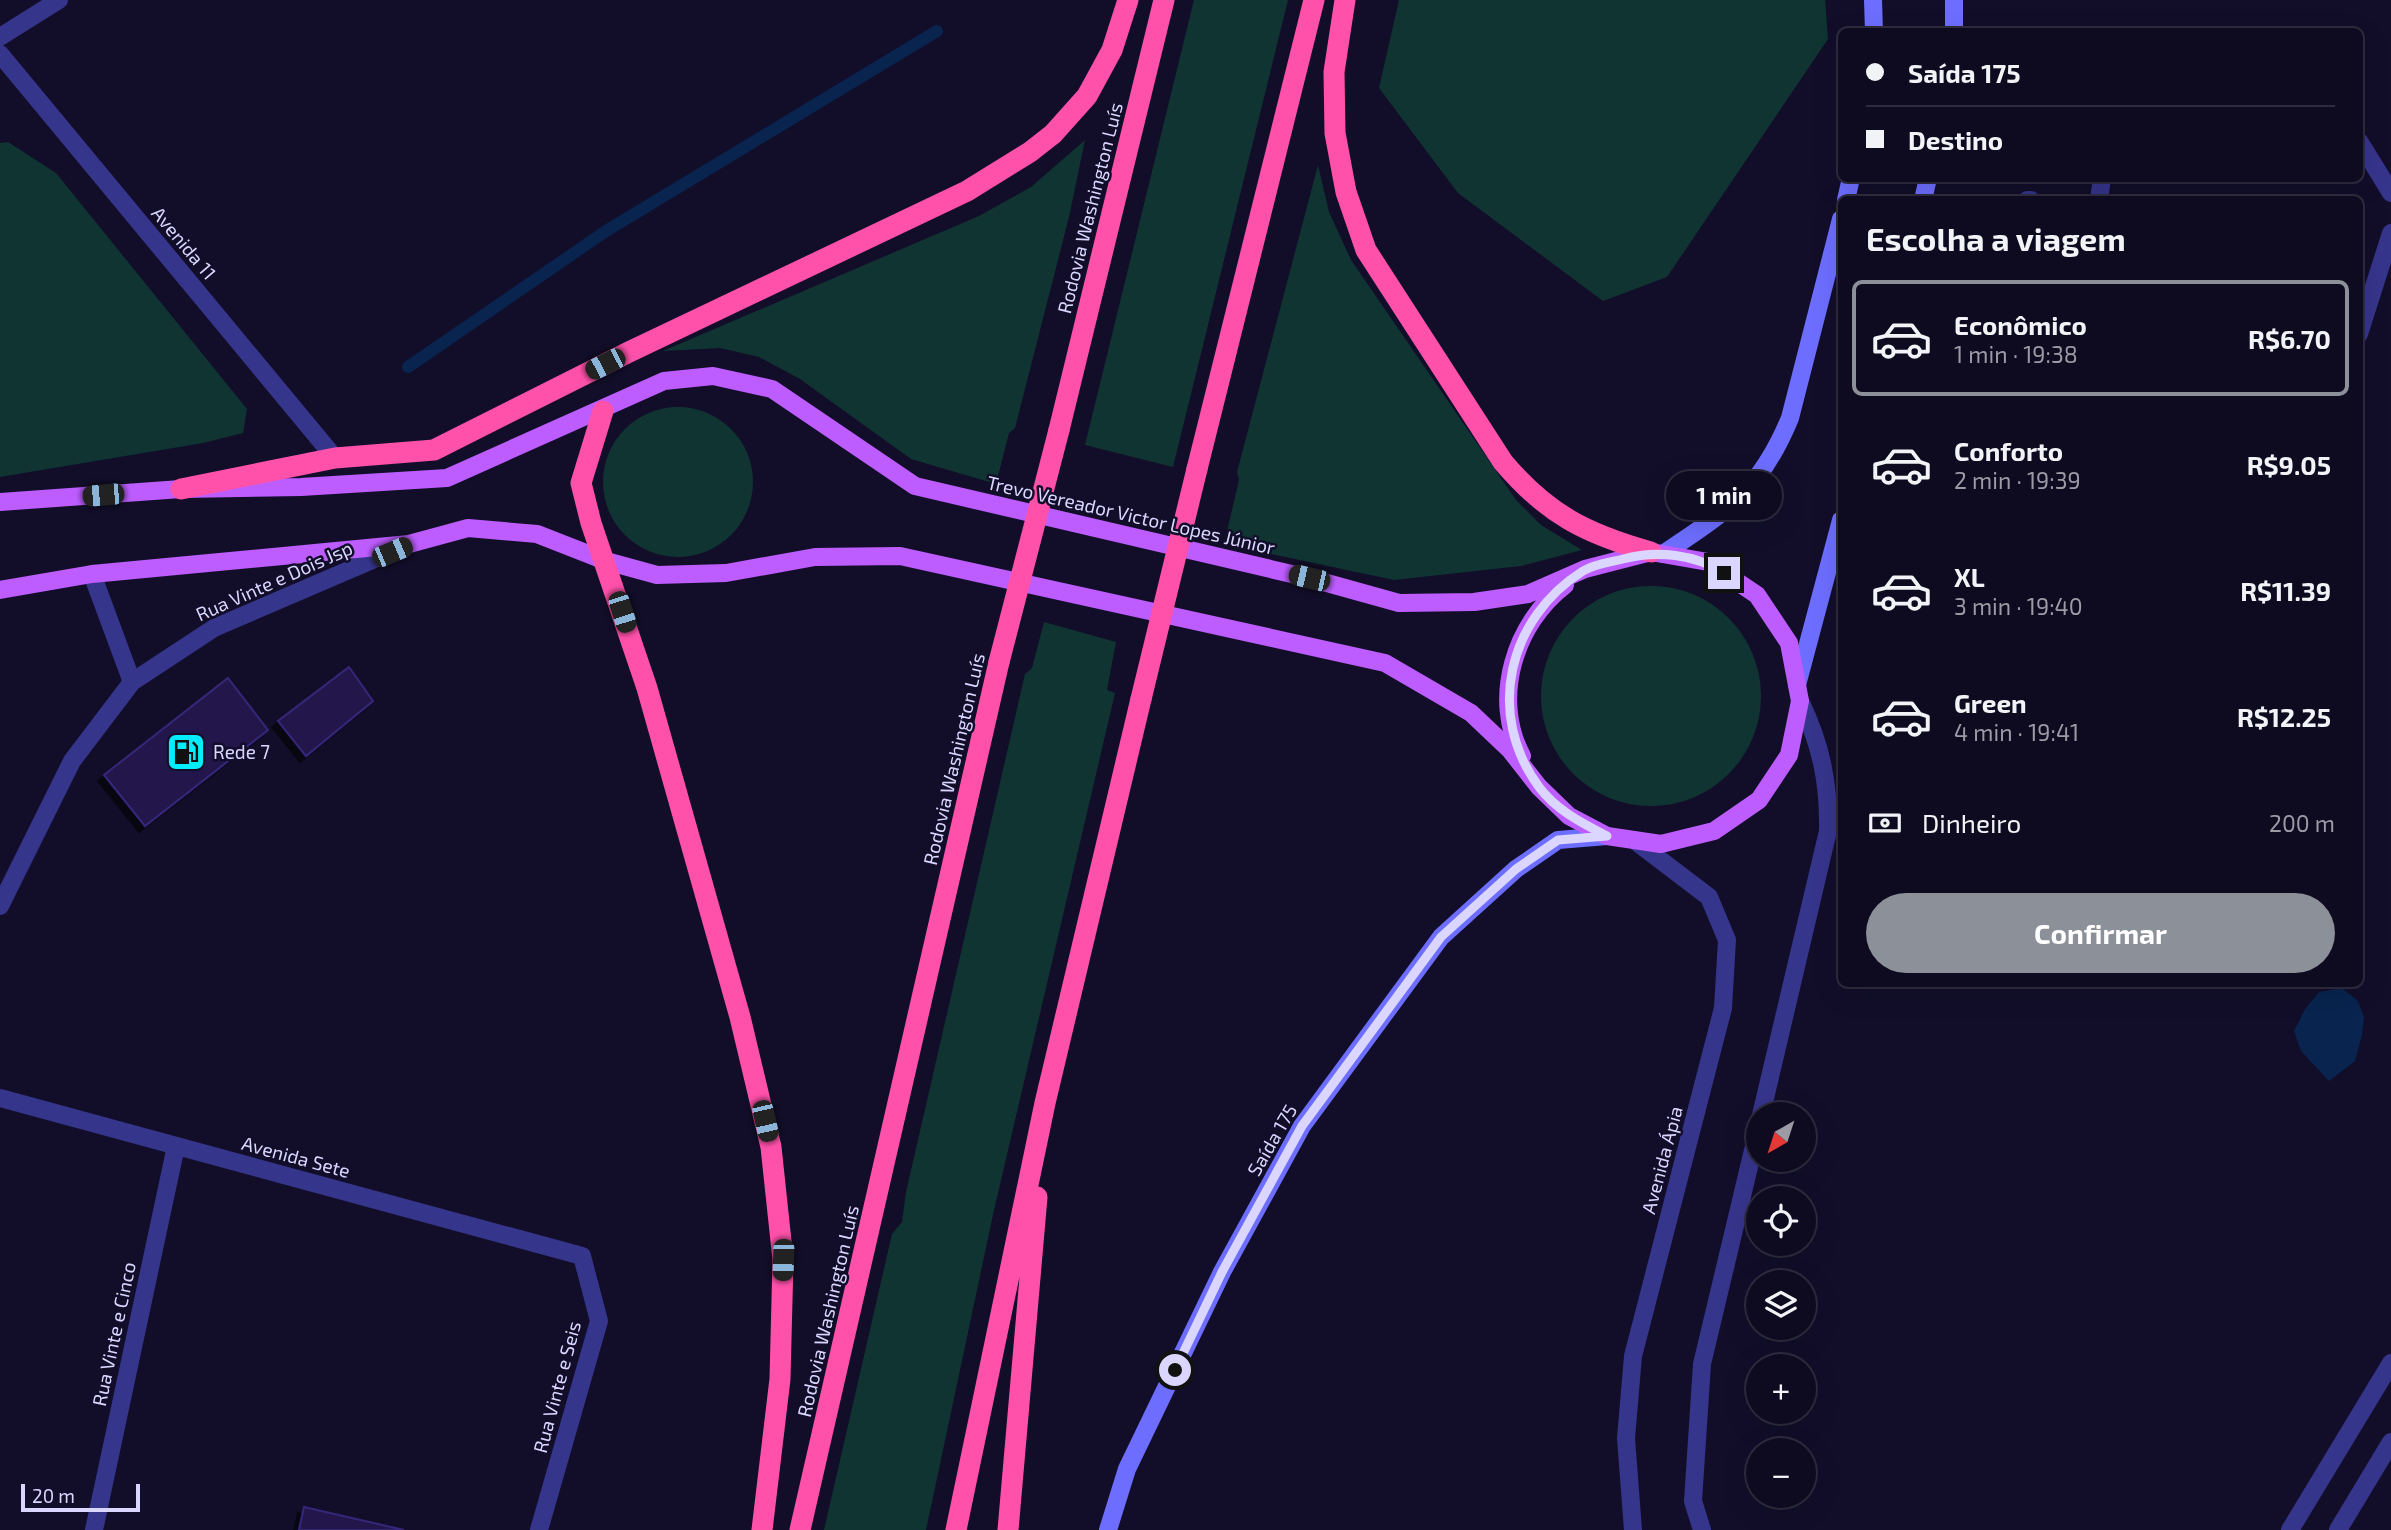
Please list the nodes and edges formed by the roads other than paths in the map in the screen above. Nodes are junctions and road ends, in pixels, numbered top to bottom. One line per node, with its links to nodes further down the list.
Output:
1 (59, 0): 10 (street)
2 (1128, 0): 18 (highway)
3 (1164, 0): 45 (highway, Rodovia Washington Luís, bridge)
4 (1314, 0): 35 (highway, bridge)
5 (1345, 0): 23 (highway)
6 (1873, 0): 8 (main road)
7 (1954, 0): 9 (main road)
8 (1874, 28)
9 (1954, 28)
10 (0, 37)
11 (0, 54): 18 (street, Avenida 11)
12 (2363, 148): 13 (street)
13 (2391, 193)
14 (1838, 231): 23 (main road)
15 (2391, 233): 16 (street)
16 (2363, 321)
17 (603, 411): 19 (main road); 24 (highway); 25 (main road, Trevo Vereador Victor Lopes Júnior)
18 (335, 458): 19 (highway)
19 (181, 489): 20 (main road)
20 (0, 502)
21 (1838, 532): 29 (main road)
22 (409, 544): 24 (main road, Trevo Vereador Victor Lopes Júnior); 26 (main road, Trevo Vereador Victor Lopes Júnior); 28 (street, Rua Vinte e Dois Jsp)
23 (1657, 553): 25 (main road, Trevo Vereador Victor Lopes Júnior); 29 (main road, Trevo Vereador Victor Lopes Júnior)
24 (606, 561): 30 (main road, Trevo Vereador Victor Lopes Júnior); 44 (highway)
25 (1585, 569): 30 (main road, Trevo Vereador Victor Lopes Júnior)
26 (92, 574): 27 (main road, Trevo Vereador Victor Lopes Júnior); 28 (street)
27 (0, 590)
28 (132, 682): 33 (street, Rua Vinte e Dois Jsp)
29 (1799, 693): 32 (main road, Trevo Vereador Victor Lopes Júnior); 36 (street)
30 (1539, 787): 31 (main road, Trevo Vereador Victor Lopes Júnior)
31 (1607, 836): 32 (main road, Trevo Vereador Victor Lopes Júnior); 48 (main road, Saída 175)
32 (1634, 840): 49 (street, Avenida Ápia)
33 (0, 906)
34 (0, 1098): 37 (street, Avenida Sete)
35 (1045, 1102): 46 (highway); 47 (highway)
36 (1764, 1102)
37 (176, 1146): 39 (street, Avenida Sete); 42 (street, Rua Vinte e Cinco)
38 (1748, 1172): 50 (street)
39 (582, 1256): 43 (street, Rua Vinte e Seis)
40 (2391, 1363): 51 (street)
41 (2391, 1442): 52 (street)
42 (93, 1530)
43 (539, 1530)
44 (762, 1530)
45 (800, 1530)
46 (957, 1530)
47 (1008, 1530)
48 (1108, 1530)
49 (1633, 1530)
50 (1702, 1530)
51 (2290, 1530)
52 (2338, 1530)

